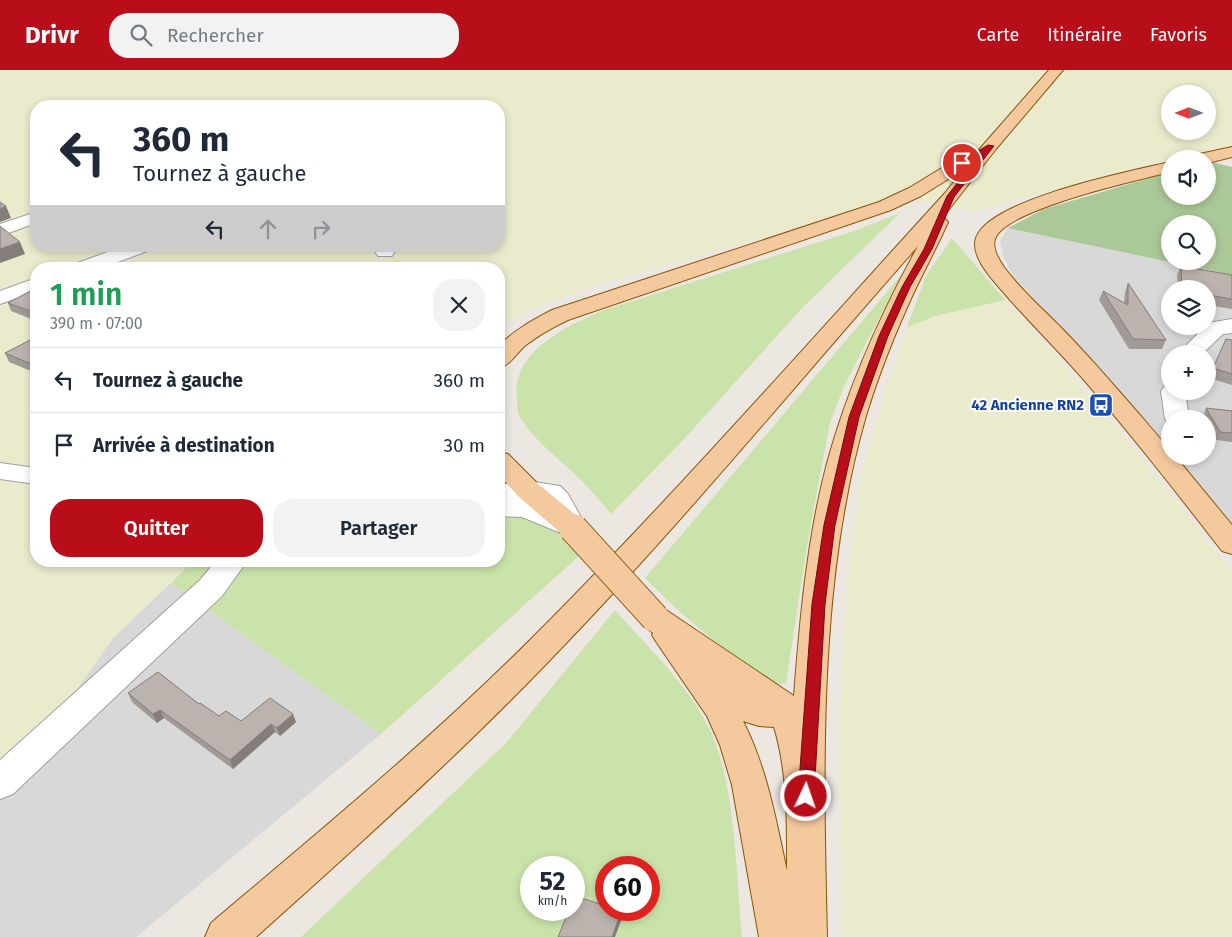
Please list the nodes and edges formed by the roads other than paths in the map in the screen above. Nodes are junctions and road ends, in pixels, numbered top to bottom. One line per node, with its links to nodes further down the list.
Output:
1 (1056, 70): 2 (main road)
2 (990, 146): 6 (main road); 15 (main road)
3 (1232, 152): 4 (main road)
4 (1216, 156)
5 (1161, 169): 16 (main road)
6 (951, 196): 28 (main road); 33 (main road)
7 (30, 219): 8 (street)
8 (0, 230)
9 (126, 252): 10 (street)
10 (98, 262)
11 (30, 286): 12 (street)
12 (0, 298)
13 (1232, 326): 14 (street)
14 (1199, 345)
15 (505, 352)
16 (1161, 446)
17 (1176, 465): 25 (main road)
18 (505, 466): 21 (main road)
19 (0, 472): 20 (street)
20 (30, 475)
21 (528, 490): 22 (street); 24 (main road)
22 (505, 493)
23 (505, 507): 24 (street)
24 (573, 528): 27 (main road, bridge)
25 (1232, 544)
26 (228, 567): 31 (street)
27 (655, 618): 29 (main road); 30 (main road)
28 (813, 672): 30 (main road); 32 (main road)
29 (700, 680): 30 (main road); 34 (main road)
30 (786, 710): 32 (main road)
31 (0, 783)
32 (805, 813): 35 (main road)
33 (226, 937)
34 (780, 937)
35 (806, 937)

